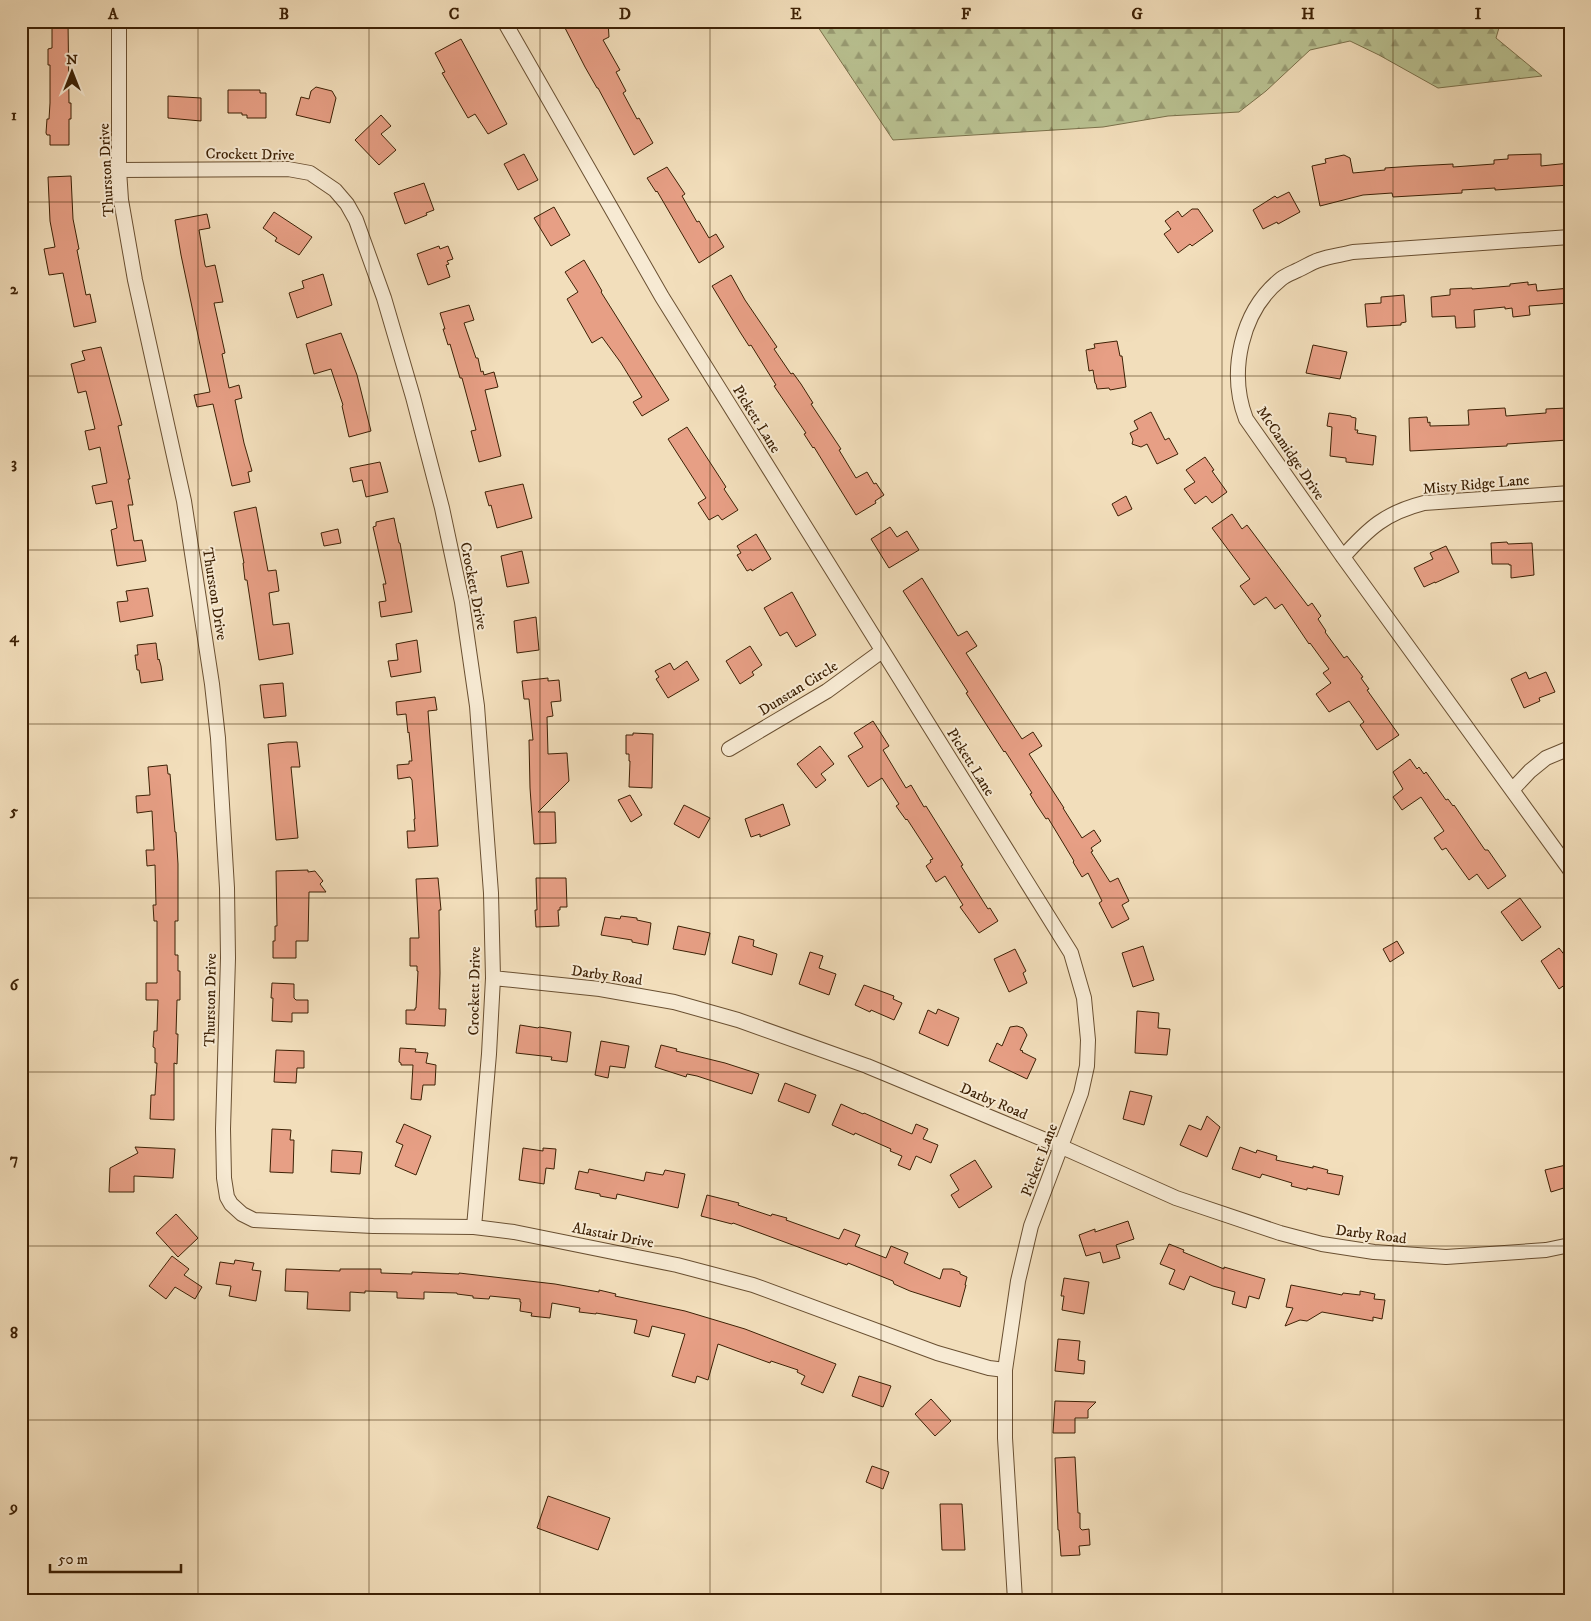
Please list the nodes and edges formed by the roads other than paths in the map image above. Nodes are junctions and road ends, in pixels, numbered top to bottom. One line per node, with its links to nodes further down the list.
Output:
1 (119, 21): 3 (street, Thurston Drive)
2 (504, 21): 7 (street, Pickett Lane)
3 (119, 170): 12 (street, Crockett Drive); 14 (street, Thurston Drive)
4 (1570, 237): 6 (street, McCamidge Drive)
5 (1570, 493): 6 (street, Misty Ridge Lane)
6 (1343, 557): 10 (street, McCamidge Drive)
7 (882, 651): 9 (street, Dunstan Circle); 13 (street, Pickett Lane)
8 (1570, 748): 10 (street)
9 (729, 749)
10 (1512, 790): 11 (street, McCamidge Drive)
11 (1570, 870)
12 (493, 978): 13 (street, Darby Road); 15 (street, Crockett Drive)
13 (1062, 1147): 16 (street, Darby Road); 17 (street, Pickett Lane)
14 (224, 1178): 15 (street, Alastair Drive)
15 (474, 1227): 17 (street, Alastair Drive)
16 (1570, 1245)
17 (1005, 1370): 18 (street, Pickett Lane)
18 (1014, 1600)

